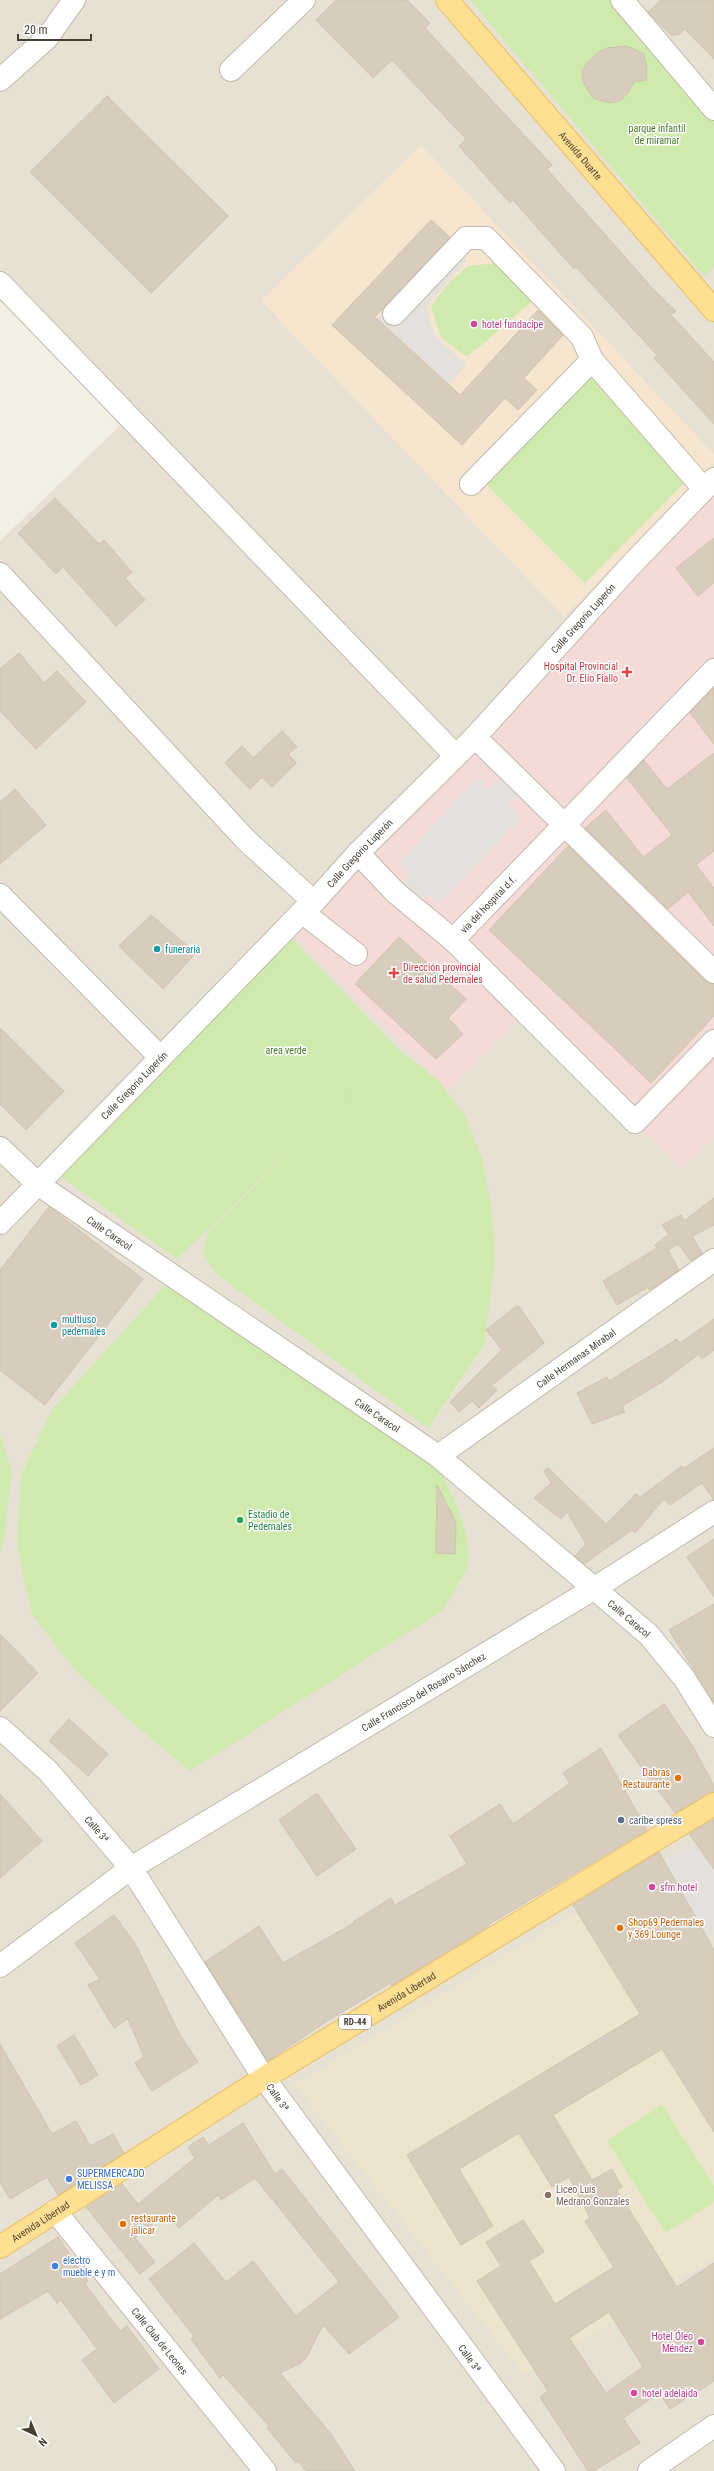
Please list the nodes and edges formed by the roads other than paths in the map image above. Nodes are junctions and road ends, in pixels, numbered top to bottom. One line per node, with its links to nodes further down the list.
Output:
1 (74, 0): 6 (street)
2 (304, 0): 5 (street)
3 (447, 0): 9 (main road, Avenida Duarte)
4 (622, 0): 7 (street)
5 (231, 70)
6 (0, 80)
7 (714, 109)
8 (0, 283): 17 (street)
9 (714, 310)
10 (394, 314): 11 (street)
11 (592, 360): 12 (street); 13 (street)
12 (471, 484)
13 (709, 484): 16 (street, Calle Gregorio Luperón)
14 (0, 574): 21 (street)
15 (714, 670): 18 (street, via del hospital d.f.)
16 (475, 737): 17 (street, Calle Gregorio Luperón); 18 (street)
17 (455, 755): 19 (street, Calle Gregorio Luperón)
18 (564, 825): 22 (street, via del hospital d.f.); 24 (street)
19 (358, 853): 21 (street, Calle Gregorio Luperón); 22 (street)
20 (0, 895): 26 (street)
21 (308, 907): 23 (street); 26 (street, Calle Gregorio Luperón)
22 (453, 940): 25 (street, via del hospital d.f.)
23 (356, 954)
24 (714, 972)
25 (714, 1041)
26 (160, 1057): 28 (street, Calle Gregorio Luperón)
27 (0, 1148): 28 (street, Calle Caracol)
28 (39, 1185): 29 (street, Calle Gregorio Luperón); 31 (street, Calle Caracol)
29 (0, 1223)
30 (714, 1260): 31 (street, Calle Hermanas Mirabal)
31 (438, 1456): 33 (street, Calle Caracol)
32 (714, 1512): 33 (street, Calle Francisco del Rosario Sánchez)
33 (595, 1588): 34 (street, Calle Caracol); 37 (street, Calle Francisco del Rosario Sánchez)
34 (714, 1726)
35 (0, 1728): 37 (street, Calle 3ª)
36 (714, 1804): 39 (main road, Avenida Libertad / RD-44)
37 (131, 1868): 38 (street, Calle Francisco del Rosario Sánchez); 39 (street, Calle 3ª)
38 (0, 1966)
39 (264, 2078): 40 (main road, Avenida Libertad / RD-44); 44 (street, Calle 3ª)
40 (55, 2211): 41 (main road, Avenida Libertad / RD-44); 43 (street, Calle Club de Leones)
41 (0, 2247)
42 (714, 2426): 45 (street)
43 (265, 2471)
44 (554, 2471)
45 (649, 2471)

